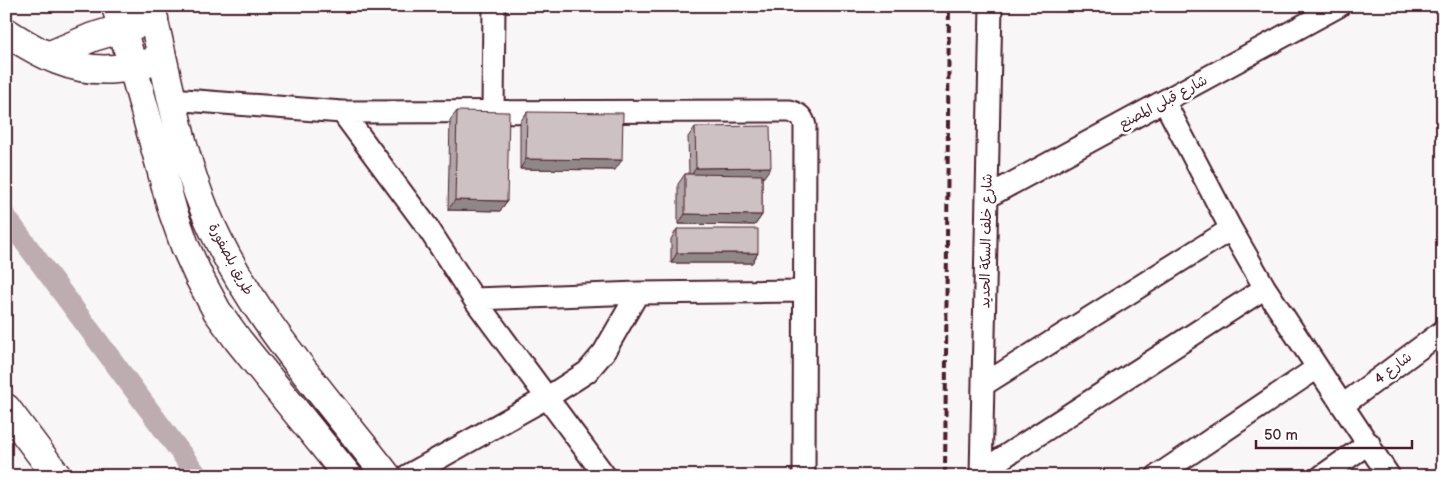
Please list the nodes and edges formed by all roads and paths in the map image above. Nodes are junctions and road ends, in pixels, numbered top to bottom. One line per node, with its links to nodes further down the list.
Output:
1 (494, 6): 12 (street)
2 (991, 6): 14 (street, شارع خلف السكة الحديد)
3 (1339, 6): 11 (street, شارع قبلى المصنع)
4 (152, 13): 5 (main road); 8 (main road, طريق بلصفورة)
5 (119, 17): 7 (main road); 9 (main road)
6 (6, 32): 7 (main road)
7 (48, 56): 9 (main road)
8 (162, 60): 9 (main road); 10 (main road, طريق بلصفورة)
9 (133, 66): 29 (main road)
10 (171, 98): 13 (street); 30 (main road, طريق بلصفورة)
11 (1164, 101): 14 (street, شارع قبلى المصنع); 15 (street)
12 (493, 110): 13 (street); 17 (street)
13 (342, 112): 19 (street)
14 (987, 197): 22 (street, شارع خلف السكة الحديد)
15 (1231, 229): 16 (street); 22 (street)
16 (1265, 288): 21 (street); 27 (street)
17 (804, 291): 18 (street); 33 (street)
18 (638, 293): 19 (street); 23 (street)
19 (474, 299): 23 (street)
20 (1443, 331): 24 (street, شارع 4)
21 (1317, 368): 24 (street); 34 (street)
22 (983, 386): 27 (street, شارع خلف السكة الحديد)
23 (548, 397): 31 (street); 32 (street)
24 (1343, 406): 26 (street)
25 (6, 408): 28 (main road)
26 (1368, 443): 35 (street); 36 (street)
27 (981, 473)
28 (58, 476)
29 (348, 476)
30 (387, 476)
31 (407, 476)
32 (605, 476)
33 (804, 476)
34 (1157, 476)
35 (1322, 476)
36 (1389, 476)

